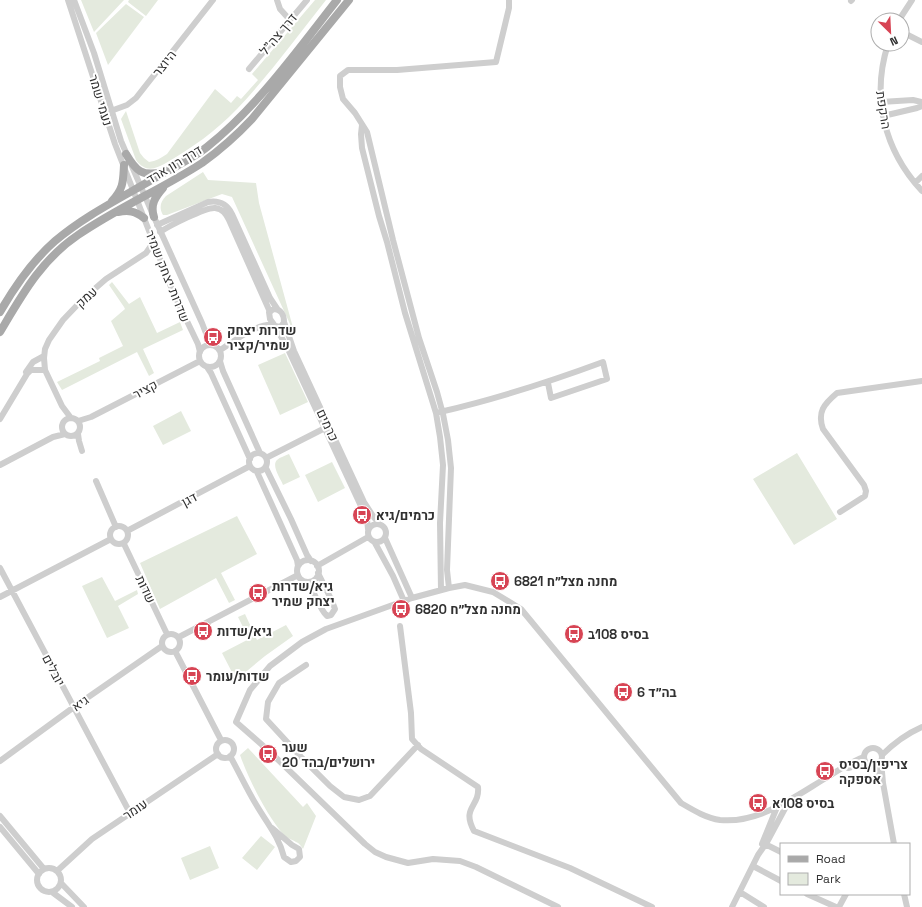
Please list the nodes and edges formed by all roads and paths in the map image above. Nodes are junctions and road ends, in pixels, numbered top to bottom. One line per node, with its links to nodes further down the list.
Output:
1 (68, 0): 20 (street, נעמי שמר)
2 (74, 0): 19 (street, נעמי שמר)
3 (213, 0): 19 (street, היוצר)
4 (277, 0): 11 (street)
5 (307, 0): 11 (street, דרך צה"ל)
6 (337, 0): 24 (main road, דרך רון ארד)
7 (349, 0): 27 (main road, דרך רון ארד)
8 (508, 0): 57 (street)
9 (912, 0): 10 (street)
10 (904, 12)
11 (290, 20): 15 (street, דרך צה"ל)
12 (910, 36): 13 (street)
13 (922, 42)
14 (886, 52): 16 (street, הרקפת)
15 (249, 69)
16 (881, 102): 17 (street); 21 (street, הרקפת)
17 (922, 102)
18 (922, 106): 21 (street)
19 (112, 111): 20 (street, היוצר); 22 (street, נעמי שמר)
20 (105, 113): 23 (street, נעמי שמר)
21 (883, 116): 26 (street, הרקפת)
22 (126, 154): 24 (main road); 28 (street, נעמי שמר)
23 (124, 165): 28 (street, נעמי שמר); 31 (main road)
24 (168, 170): 28 (main road, דרך רון ארד)
25 (922, 176): 26 (street)
26 (915, 183): 29 (street, הרקפת)
27 (165, 184): 30 (main road, דרך רון ארד); 34 (main road)
28 (137, 189): 30 (street, נעמי שמר); 31 (main road, דרך רון ארד)
29 (922, 191)
30 (141, 198): 32 (main road, דרך רון ארד); 33 (street, שדרות יצחק שמיר); 34 (street, שדרות יצחק שמיר)
31 (107, 206): 40 (main road, דרך רון ארד)
32 (115, 213): 33 (main road); 45 (main road, דרך רון ארד)
33 (144, 218): 36 (street, שדרות יצחק שמיר)
34 (155, 221): 35 (street, שדרות יצחק שמיר); 39 (street)
35 (160, 232): 41 (street); 46 (street, שדרות יצחק שמיר)
36 (153, 243): 37 (street, עמק); 38 (street, שדרות יצחק שמיר)
37 (146, 253): 38 (street); 49 (street, עמק)
38 (159, 257): 48 (street, שדרות יצחק שמיר)
39 (278, 310): 41 (street); 42 (street)
40 (0, 312)
41 (270, 313): 43 (street); 44 (street)
42 (284, 322): 43 (street); 63 (street, כרמים)
43 (275, 326): 44 (street); 63 (street, כרמים)
44 (255, 329): 47 (street)
45 (0, 332)
46 (212, 345): 47 (street); 48 (street)
47 (220, 350): 51 (street)
48 (200, 352): 50 (street)
49 (44, 356): 53 (street, עמק); 54 (street)
50 (200, 361): 52 (street); 58 (street, קציר)
51 (220, 361): 52 (street); 67 (street)
52 (207, 367): 69 (street)
53 (46, 370): 54 (street); 60 (street, עמק)
54 (24, 379): 59 (street)
55 (548, 382): 55 (street); 57 (street)
56 (922, 382): 75 (street)
57 (439, 413): 92 (street); 94 (street)
58 (91, 417): 61 (street, קציר); 62 (street, קציר)
59 (0, 419)
60 (68, 419): 61 (street); 64 (street)
61 (78, 420): 62 (street)
62 (80, 427): 65 (street)
63 (327, 427): 68 (street); 76 (street, כרמים); 78 (street, כרמים)
64 (63, 431): 66 (street); 70 (street)
65 (78, 434): 66 (street); 66 (street)
66 (72, 436)
67 (260, 453): 68 (street); 69 (street)
68 (266, 458): 72 (street)
69 (250, 459): 71 (street)
70 (0, 465)
71 (250, 466): 73 (street); 79 (street, דגן)
72 (266, 468): 73 (street); 85 (street)
73 (257, 472): 86 (street)
74 (96, 481): 77 (street)
75 (840, 512)
76 (379, 524): 78 (street); 81 (street)
77 (116, 527): 79 (street); 82 (street)
78 (368, 529): 80 (street)
79 (127, 531): 84 (street)
80 (368, 537): 83 (street); 87 (street)
81 (385, 538): 83 (street); 96 (street)
82 (111, 539): 84 (street); 93 (street)
83 (375, 542): 97 (street)
84 (124, 544): 99 (street, שדות)
85 (312, 561): 86 (street); 87 (street)
86 (298, 566): 90 (street)
87 (317, 566): 89 (street)
88 (0, 568): 93 (street)
89 (318, 573): 91 (street); 91 (street)
90 (298, 575): 91 (street); 100 (street)
91 (305, 582)
92 (449, 588): 94 (street); 118 (street)
93 (12, 590): 95 (street); 104 (street, יובלים)
94 (441, 590): 96 (street)
95 (0, 597)
96 (412, 598): 97 (street)
97 (404, 601): 142 (street)
98 (400, 626): 108 (street)
99 (167, 634): 100 (street); 101 (street)
100 (179, 637): 102 (street)
101 (162, 646): 102 (street); 104 (street, גיא)
102 (175, 651): 106 (street)
103 (306, 665): 108 (street)
104 (74, 707): 114 (street, גיא); 119 (street, יובלים)
105 (922, 727): 107 (street)
106 (221, 740): 110 (street); 111 (street)
107 (895, 742): 109 (street); 112 (street)
108 (418, 745): 143 (street)
109 (876, 749): 112 (street); 113 (street)
110 (218, 754): 111 (street); 119 (street, עומר)
111 (230, 756): 122 (street)
112 (881, 758): 115 (street); 116 (street)
113 (865, 760): 115 (street); 117 (street)
114 (0, 761)
115 (874, 766): 116 (street)
116 (883, 783): 123 (street)
117 (789, 799): 118 (street); 124 (street)
118 (777, 806): 128 (street)
119 (130, 813): 131 (street, עומר)
120 (0, 816): 130 (street)
121 (0, 827): 132 (street)
122 (272, 828): 125 (street); 126 (street)
123 (894, 843)
124 (765, 844): 127 (street); 128 (street)
125 (292, 845): 126 (street); 126 (street)
126 (284, 852)
127 (780, 852)
128 (758, 855): 129 (street)
129 (753, 866): 133 (street); 136 (street)
130 (44, 869): 131 (street); 132 (street)
131 (57, 871): 134 (street)
132 (39, 874): 135 (street)
133 (780, 880)
134 (61, 883): 135 (street); 141 (street)
135 (52, 892): 140 (street)
136 (740, 892): 144 (street); 145 (street)
137 (809, 895): 146 (street)
138 (846, 895): 147 (street)
139 (904, 895): 148 (street)
140 (72, 907)
141 (84, 907)
142 (558, 907)
143 (652, 907)
144 (732, 907)
145 (764, 907)
146 (836, 907)
147 (840, 907)
148 (907, 907)

